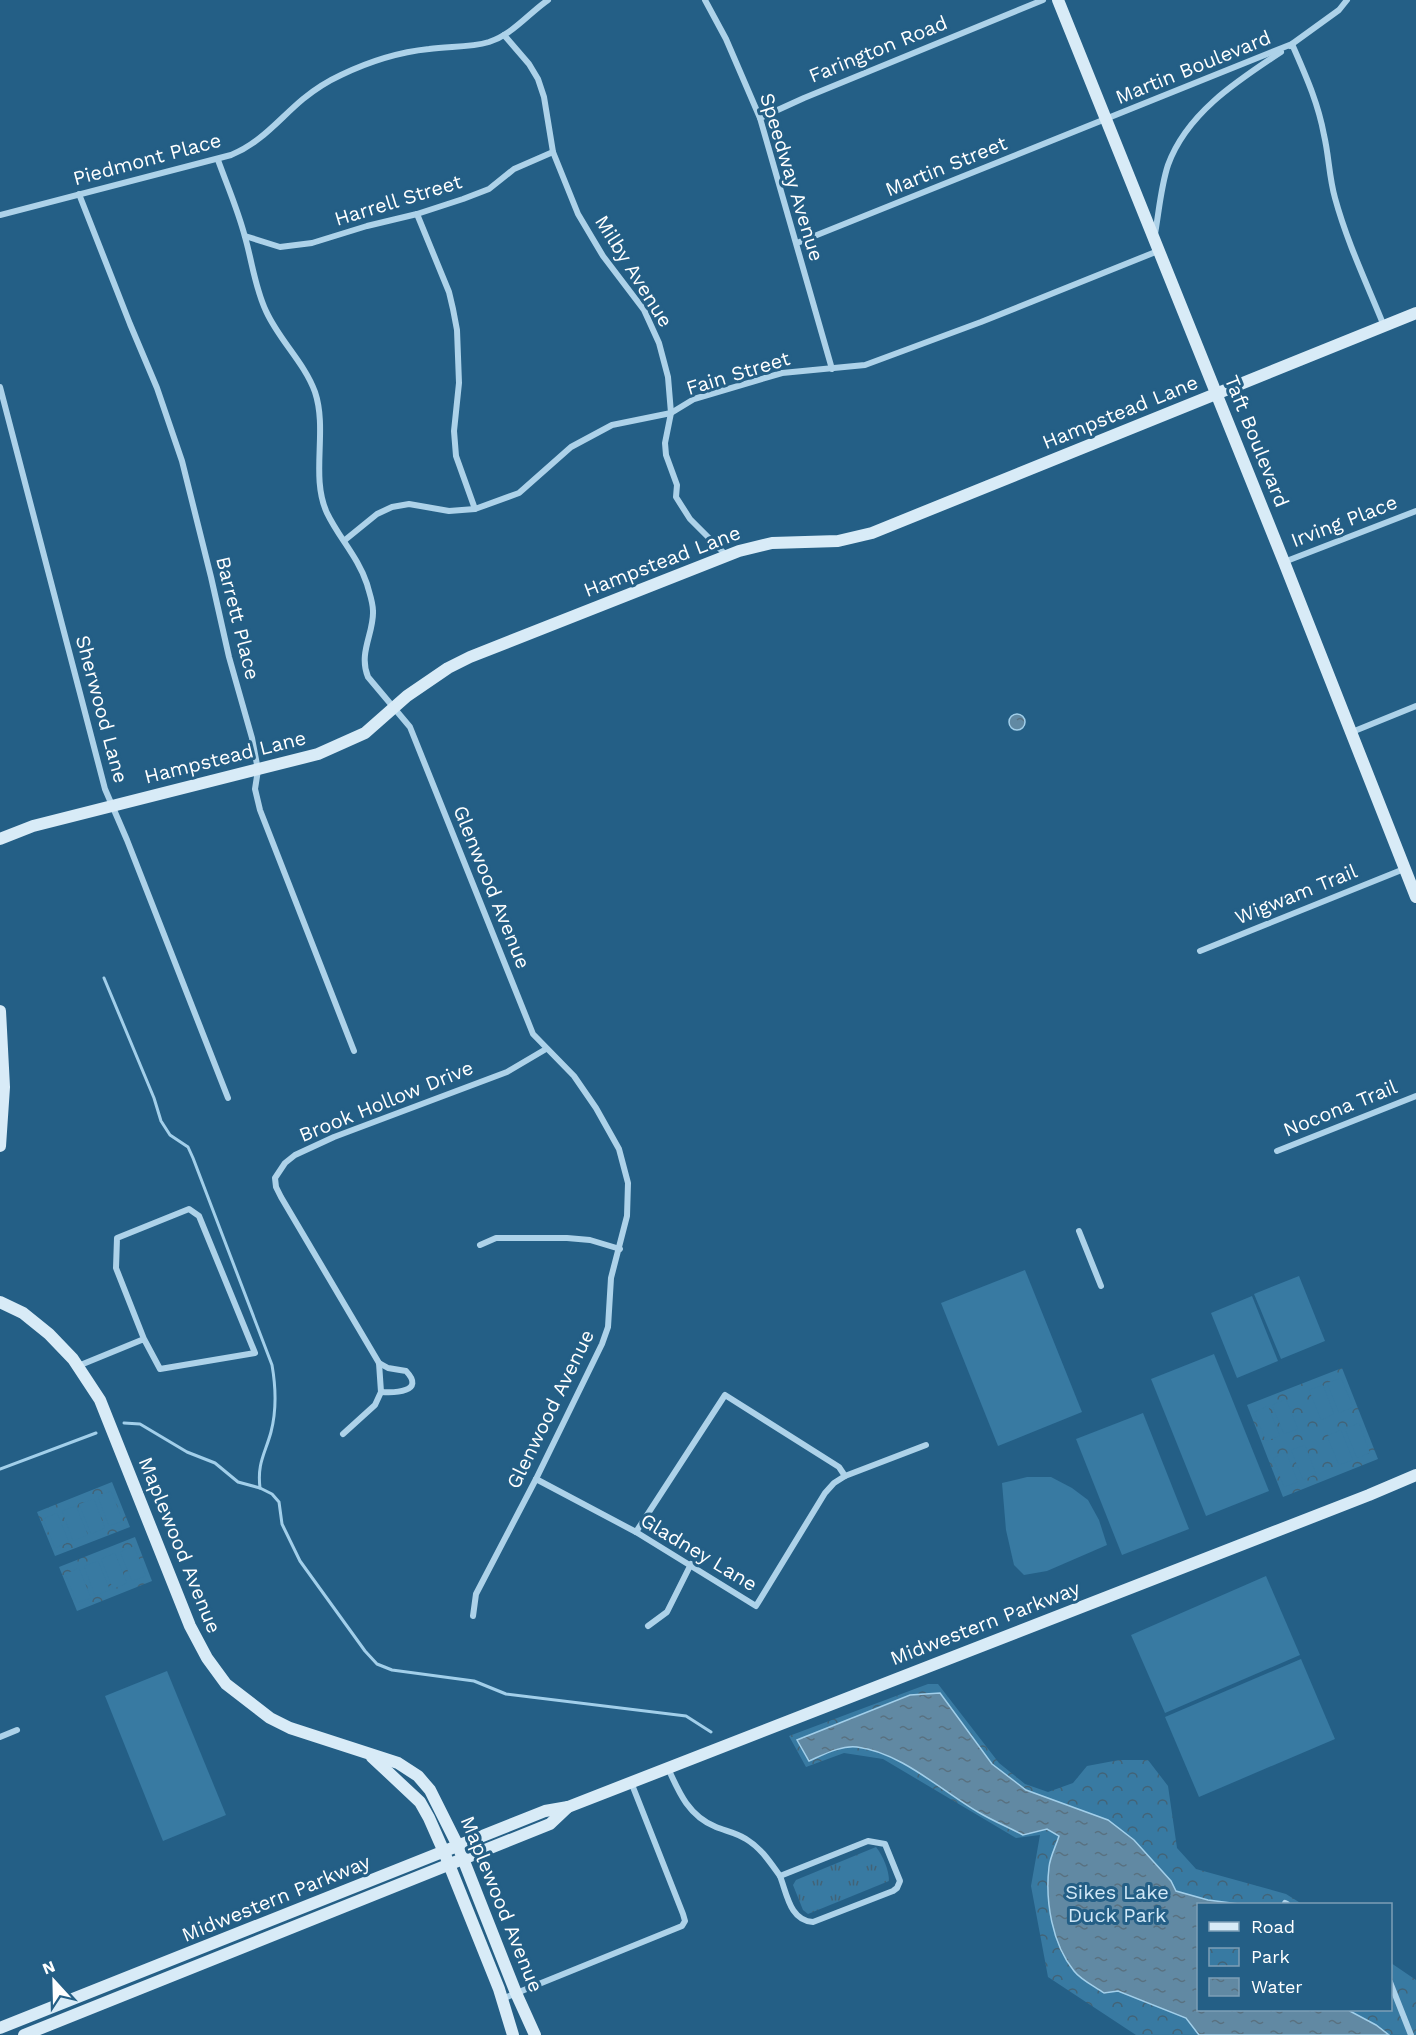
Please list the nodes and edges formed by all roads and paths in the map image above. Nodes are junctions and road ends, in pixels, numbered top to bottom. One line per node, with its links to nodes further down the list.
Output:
1 (548, 0): 6 (street, Piedmont Place)
2 (705, 0): 8 (street, Speedway Avenue)
3 (1043, 0): 8 (street, Farington Road)
4 (1058, 0): 9 (street, Taft Boulevard)
5 (1347, 0): 7 (street, Martin Boulevard)
6 (504, 35): 10 (street, Milby Avenue); 11 (street, Piedmont Place)
7 (1292, 44): 9 (street, Martin Boulevard); 16 (street, Martin Boulevard); 20 (street)
8 (760, 118): 17 (street, Speedway Avenue)
9 (1107, 119): 16 (street, Taft Boulevard); 17 (street, Martin Street)
10 (553, 152): 13 (street, Harrell Street); 24 (street, Milby Avenue)
11 (218, 160): 12 (street, Piedmont Place); 15 (street, Glenwood Avenue)
12 (79, 194): 14 (street, Piedmont Place); 33 (street, Barrett Place)
13 (417, 214): 15 (street, Harrell Street); 25 (street)
14 (0, 215)
15 (245, 237): 27 (street, Glenwood Avenue)
16 (1154, 237): 18 (street, Taft Boulevard)
17 (797, 243): 21 (street, Speedway Avenue)
18 (1159, 251): 21 (street, Fain Street); 23 (street, Taft Boulevard)
19 (1416, 313): 20 (street, Hampstead Lane)
20 (1384, 326): 23 (street, Hampstead Lane)
21 (832, 369): 24 (street, Fain Street)
22 (0, 387): 34 (street, Sherwood Lane)
23 (1217, 394): 28 (street, Hampstead Lane); 29 (street, Taft Boulevard)
24 (671, 413): 25 (street, Fain Street); 28 (street, Milby Avenue)
25 (475, 510): 27 (street, Fain Street)
26 (1416, 511): 29 (street, Irving Place)
27 (345, 540): 31 (street, Glenwood Avenue)
28 (727, 556): 31 (street, Hampstead Lane)
29 (1284, 562): 32 (street, Taft Boulevard)
30 (1416, 706): 32 (street)
31 (393, 708): 33 (street, Hampstead Lane); 41 (street, Glenwood Avenue)
32 (1352, 732): 36 (street, Taft Boulevard)
33 (258, 770): 34 (street, Hampstead Lane); 42 (street, Barrett Place)
34 (112, 806): 35 (street, Hampstead Lane); 44 (street, Sherwood Lane)
35 (0, 839)
36 (1404, 869): 37 (street, Taft Boulevard); 38 (street, Wigwam Trail)
37 (1416, 897)
38 (1200, 951)
39 (0, 1011): 40 (street)
40 (2, 1048): 45 (street)
41 (546, 1049): 49 (street, Glenwood Avenue); 53 (street, Brook Hollow Drive)
42 (354, 1051)
43 (1416, 1096): 46 (street, Nocona Trail)
44 (228, 1098)
45 (0, 1146)
46 (1277, 1151)
47 (1079, 1231): 50 (street)
48 (480, 1245): 49 (street)
49 (620, 1249): 60 (street, Glenwood Avenue)
50 (1101, 1286)
51 (0, 1302): 54 (street, Maplewood Avenue)
52 (144, 1339): 52 (street); 54 (street)
53 (379, 1363): 55 (street, Brook Hollow Drive); 55 (street)
54 (77, 1366): 67 (street, Maplewood Avenue)
55 (381, 1392): 56 (street)
56 (344, 1434)
57 (926, 1445): 59 (street, Gladney Lane)
58 (1416, 1475): 68 (street, Midwestern Parkway)
59 (845, 1476): 61 (street); 62 (street, Gladney Lane)
60 (536, 1479): 61 (street, Gladney Lane); 63 (street, Glenwood Avenue)
61 (636, 1532): 62 (street, Gladney Lane)
62 (691, 1564): 64 (street)
63 (473, 1616)
64 (648, 1626)
65 (17, 1730): 66 (street)
66 (0, 1737)
67 (369, 1754): 71 (street, Maplewood Avenue); 72 (street, Maplewood Avenue)
68 (668, 1768): 69 (street, Midwestern Parkway); 75 (street)
69 (631, 1782): 70 (street, Midwestern Parkway); 79 (street)
70 (568, 1807): 71 (street, Midwestern Parkway); 73 (street, Midwestern Parkway)
71 (459, 1846): 72 (street, Midwestern Parkway); 73 (street, Maplewood Avenue)
72 (444, 1852): 74 (street, Maplewood Avenue); 76 (street, Midwestern Parkway)
73 (464, 1859): 74 (street, Midwestern Parkway); 79 (street, Maplewood Avenue)
74 (449, 1864): 77 (street, Midwestern Parkway); 80 (street, Maplewood Avenue)
75 (780, 1876): 75 (street)
76 (249, 1929): 77 (street); 81 (street, Midwestern Parkway)
77 (255, 1942): 82 (street, Midwestern Parkway)
78 (1392, 1987): 87 (street)
79 (516, 1993): 80 (street); 86 (street, Maplewood Avenue)
80 (502, 1999): 85 (street, Maplewood Avenue)
81 (53, 2007): 82 (street); 83 (street, Midwestern Parkway)
82 (59, 2021): 84 (street, Midwestern Parkway)
83 (0, 2028)
84 (24, 2035)
85 (513, 2035)
86 (536, 2035)
87 (1411, 2035)

